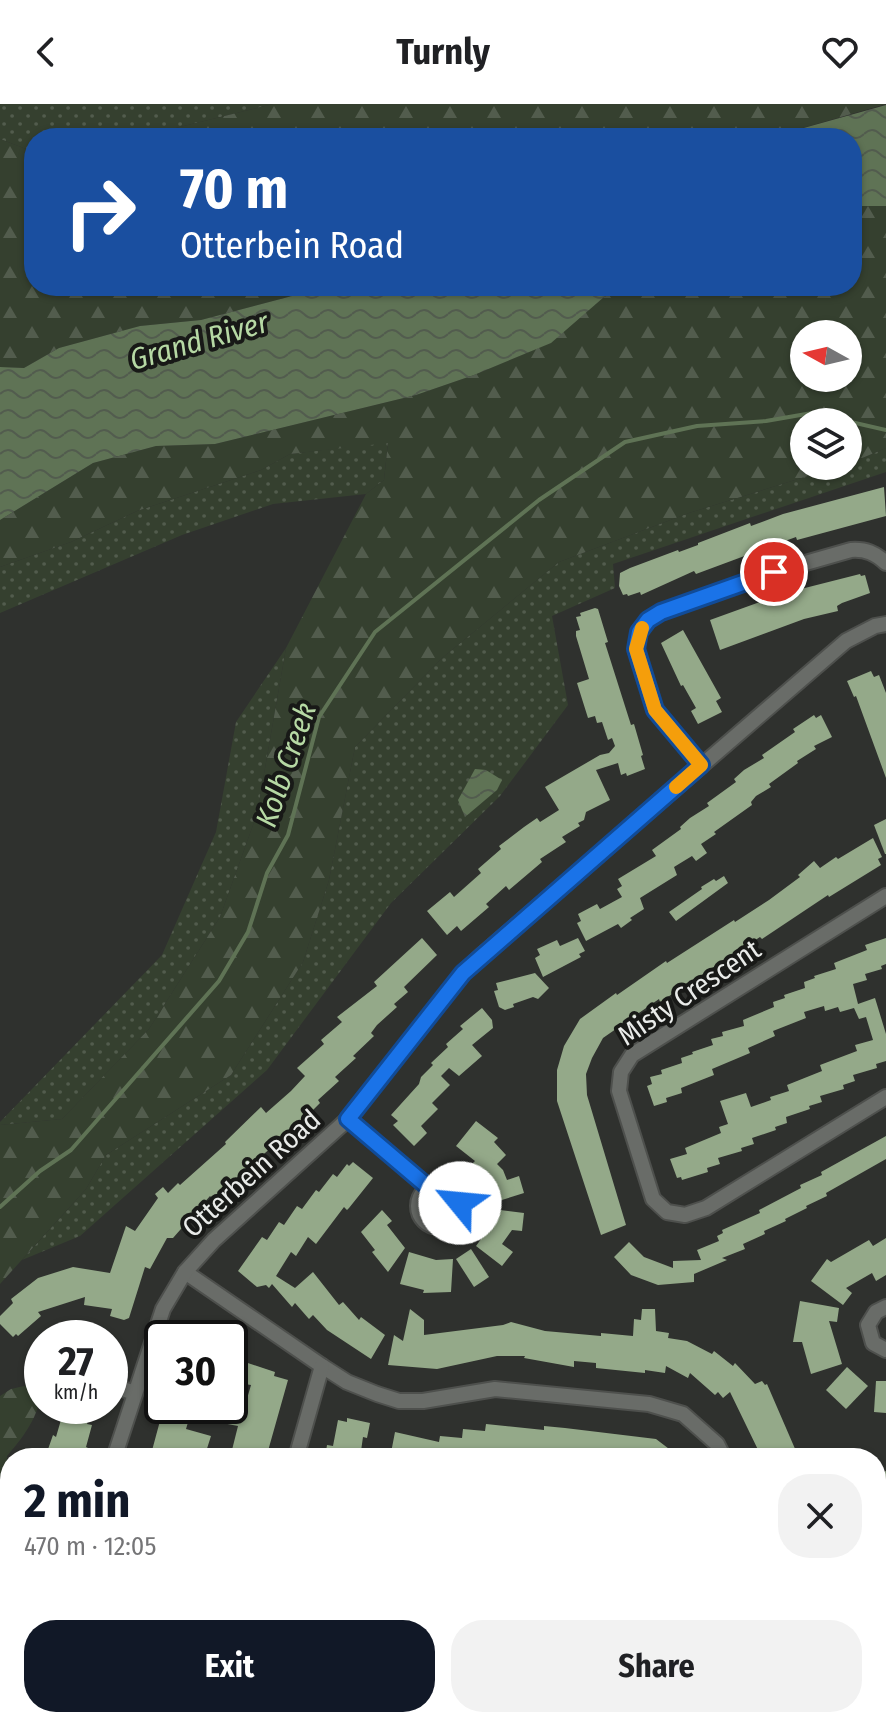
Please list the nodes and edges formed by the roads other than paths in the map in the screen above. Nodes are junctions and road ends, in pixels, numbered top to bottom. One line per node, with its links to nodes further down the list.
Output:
1 (886, 563): 3 (street)
2 (886, 624): 3 (street, Otterbein Road)
3 (701, 765): 6 (street, Otterbein Road)
4 (886, 896): 5 (street, Misty Crescent)
5 (886, 1097)
6 (348, 1119): 7 (street); 8 (street, Otterbein Road)
7 (428, 1187)
8 (185, 1272): 11 (street); 13 (street, Otterbein Road)
9 (886, 1307): 10 (street)
10 (886, 1350)
11 (322, 1366): 15 (street); 16 (street)
12 (128, 1391): 13 (street)
13 (135, 1393): 14 (street, Otterbein Road)
14 (117, 1448)
15 (299, 1448)
16 (719, 1448)

